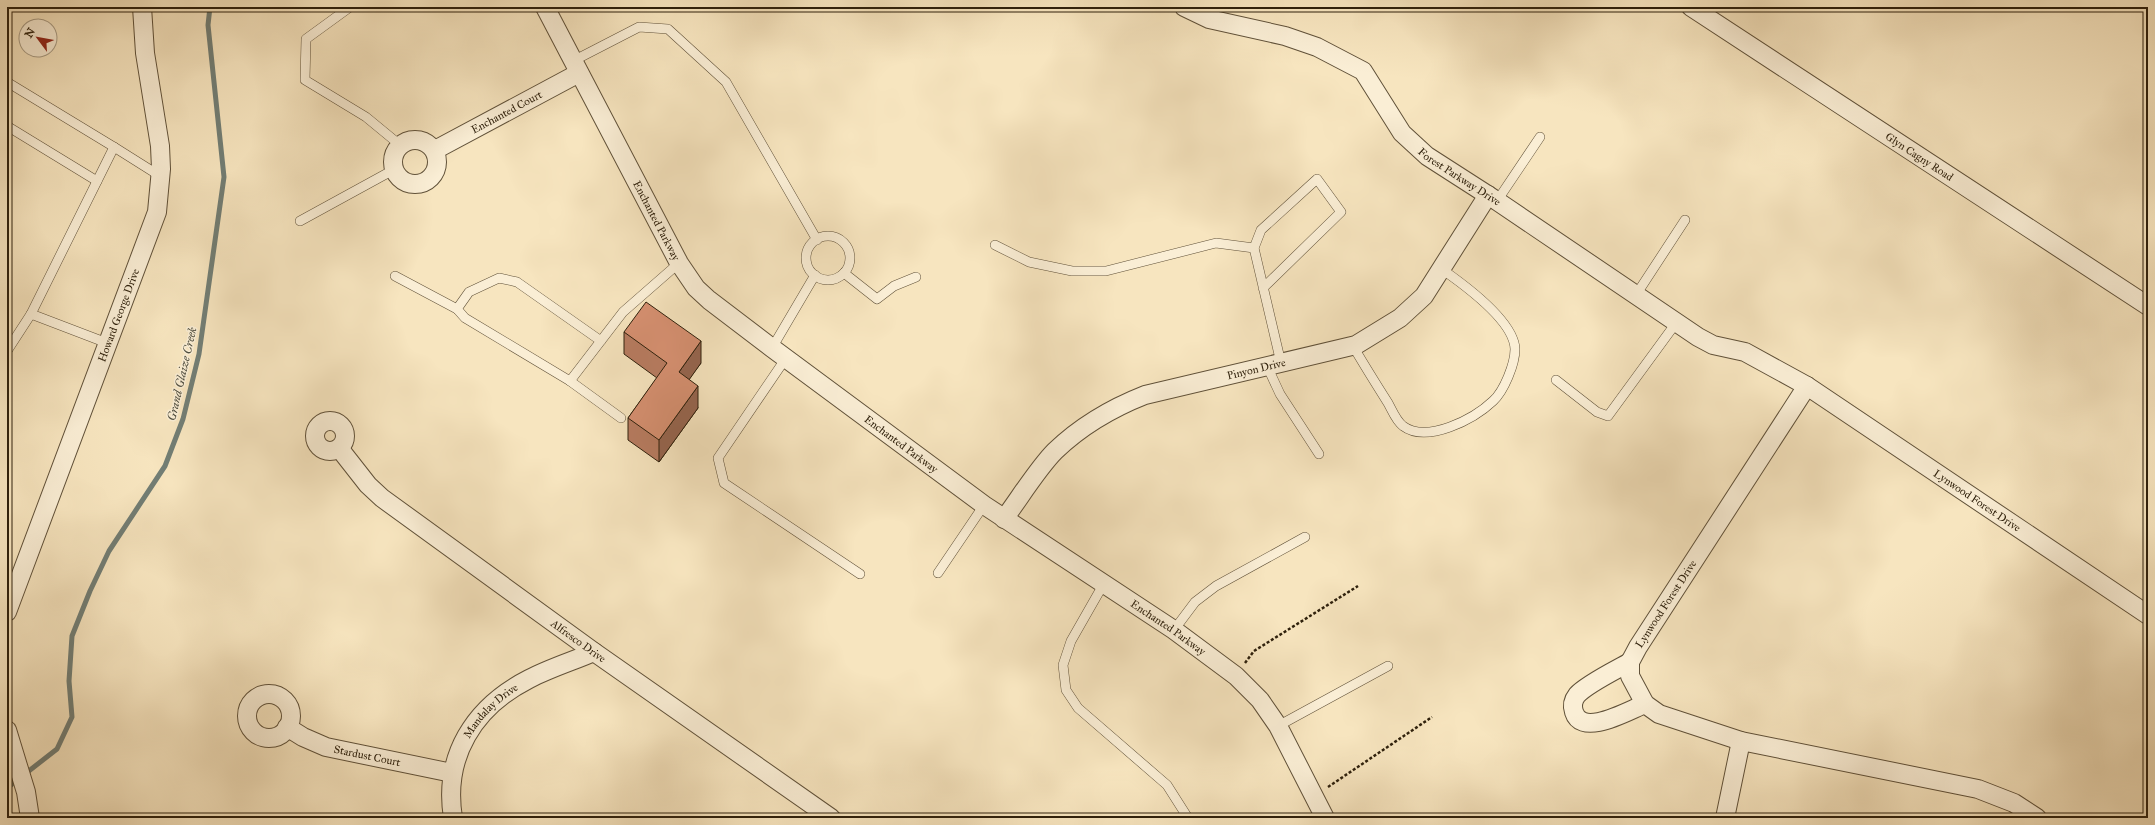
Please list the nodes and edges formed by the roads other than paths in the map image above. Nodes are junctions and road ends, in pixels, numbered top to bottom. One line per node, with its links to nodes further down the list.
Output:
1 (142, 7): 14 (street, Howard George Drive)
2 (350, 7): 10 (lane)
3 (545, 7): 6 (street, Enchanted Parkway)
4 (1184, 7): 16 (street, Forest Parkway Drive)
5 (1692, 7): 30 (street, Glyn Cagny Road)
6 (576, 67): 12 (street, Enchanted Court); 19 (lane); 22 (street, Enchanted Parkway)
7 (7, 82): 11 (lane)
8 (7, 126): 15 (lane)
9 (1540, 137): 16 (lane)
10 (400, 145): 12 (street); 13 (street)
11 (114, 147): 14 (lane); 15 (lane)
12 (435, 150): 13 (street)
13 (395, 169): 17 (lane)
14 (160, 176): 35 (street, Howard George Drive)
15 (97, 181): 32 (lane)
16 (1493, 198): 23 (street, Pinyon Drive); 29 (street, Forest Parkway Drive)
17 (300, 220)
18 (1685, 220): 29 (lane)
19 (817, 240): 24 (lane); 25 (lane)
20 (995, 245): 21 (lane)
21 (1254, 248): 28 (lane); 28 (lane)
22 (678, 263): 34 (lane); 39 (street, Enchanted Parkway)
23 (1442, 270): 36 (street, Pinyon Drive); 36 (lane)
24 (844, 273): 25 (lane); 27 (lane)
25 (815, 275): 39 (lane)
26 (395, 276): 31 (lane)
27 (916, 277)
28 (1264, 288): 40 (lane)
29 (1636, 295): 33 (street, Forest Parkway Drive)
30 (2148, 306)
31 (457, 308): 34 (lane); 42 (lane)
32 (31, 314): 35 (lane); 37 (lane)
33 (1676, 323): 38 (street, Forest Parkway Drive); 41 (lane)
34 (601, 341): 42 (lane)
35 (107, 343): 53 (street, Howard George Drive)
36 (1353, 346): 40 (street, Pinyon Drive)
37 (7, 351)
38 (1745, 352): 43 (street, Lynwood Forest Drive)
39 (779, 353): 47 (street, Enchanted Parkway); 51 (lane)
40 (1274, 365): 46 (lane); 48 (street, Pinyon Drive)
41 (1556, 380)
42 (570, 382): 44 (lane)
43 (1807, 386): 54 (street, Lynwood Forest Drive); 57 (street, Lynwood Forest Drive)
44 (622, 418)
45 (339, 448): 56 (street, Alfresco Drive)
46 (1319, 454)
47 (984, 505): 48 (street, Enchanted Parkway); 50 (lane)
48 (1004, 519): 52 (street, Enchanted Parkway)
49 (1305, 537): 55 (lane)
50 (938, 573)
51 (860, 574)
52 (1103, 585): 55 (street, Enchanted Parkway); 68 (lane)
53 (7, 612)
54 (2148, 615)
55 (1174, 630): 60 (street, Enchanted Parkway)
56 (594, 652): 64 (street, Mandalay Drive); 67 (street, Alfresco Drive)
57 (1630, 662): 59 (street); 59 (street, Lynwood Forest Drive)
58 (1388, 666): 60 (lane)
59 (1645, 704): 63 (street)
60 (1278, 726): 69 (street, Enchanted Parkway)
61 (288, 727): 64 (street, Stardust Court)
62 (9, 734): 65 (street)
63 (1741, 741): 70 (street); 71 (street)
64 (452, 773): 66 (street, Mandalay Drive)
65 (30, 818)
66 (453, 818)
67 (831, 818)
68 (1188, 818)
69 (1325, 818)
70 (1726, 818)
71 (2037, 818)

